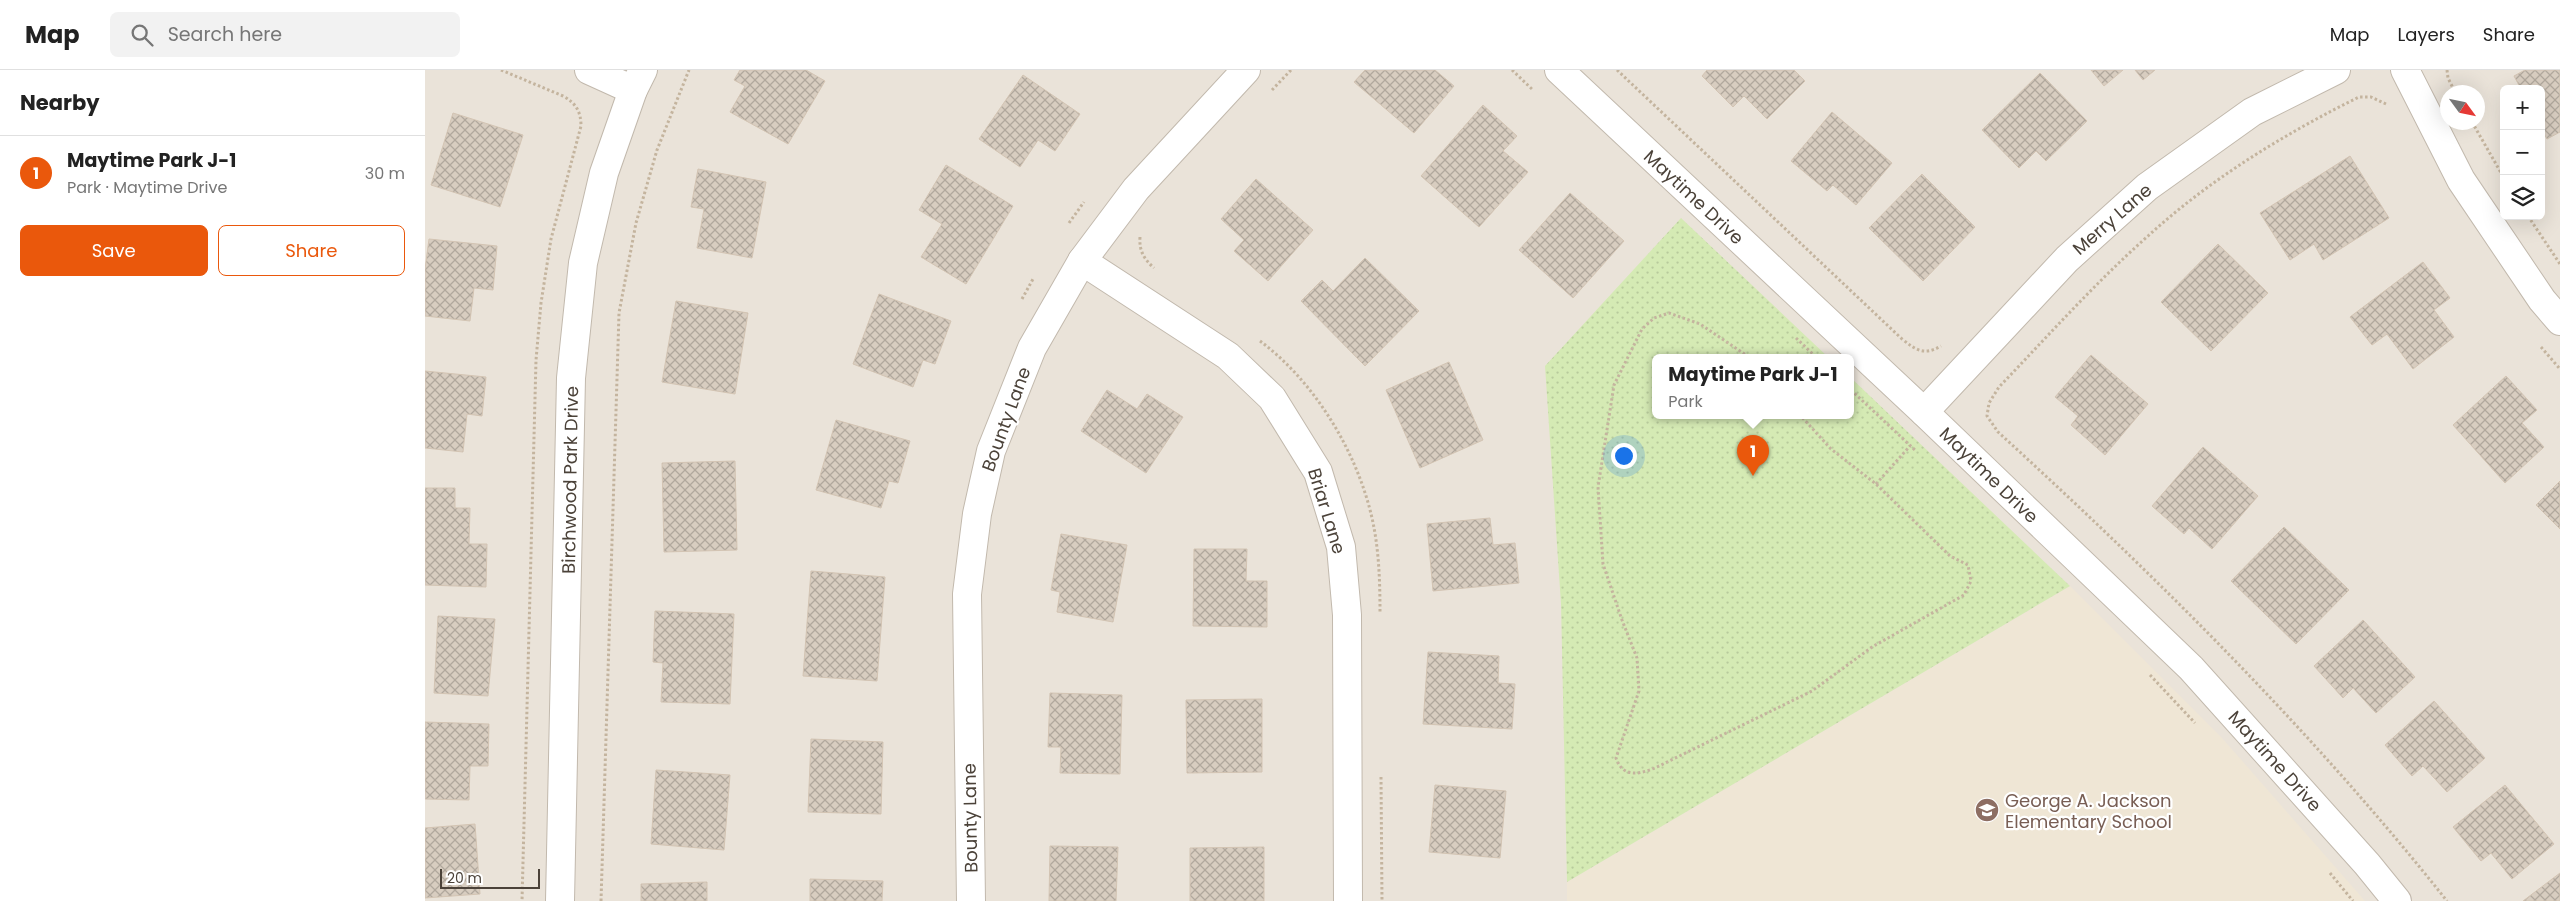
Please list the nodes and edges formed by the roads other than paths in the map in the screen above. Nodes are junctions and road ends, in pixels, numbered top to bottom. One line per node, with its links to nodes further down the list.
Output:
1 (589, 70): 6 (street)
2 (1246, 70): 7 (street, Bounty Lane)
3 (1559, 70): 9 (street, Maytime Drive)
4 (2336, 70): 9 (street, Merry Lane)
5 (2405, 70): 8 (street)
6 (638, 80): 10 (street, Birchwood Park Drive)
7 (1082, 261): 11 (street, Bounty Lane); 12 (street, Briar Lane)
8 (2560, 321)
9 (1924, 412): 13 (street, Maytime Drive)
10 (560, 901)
11 (971, 901)
12 (1348, 901)
13 (2397, 901)

